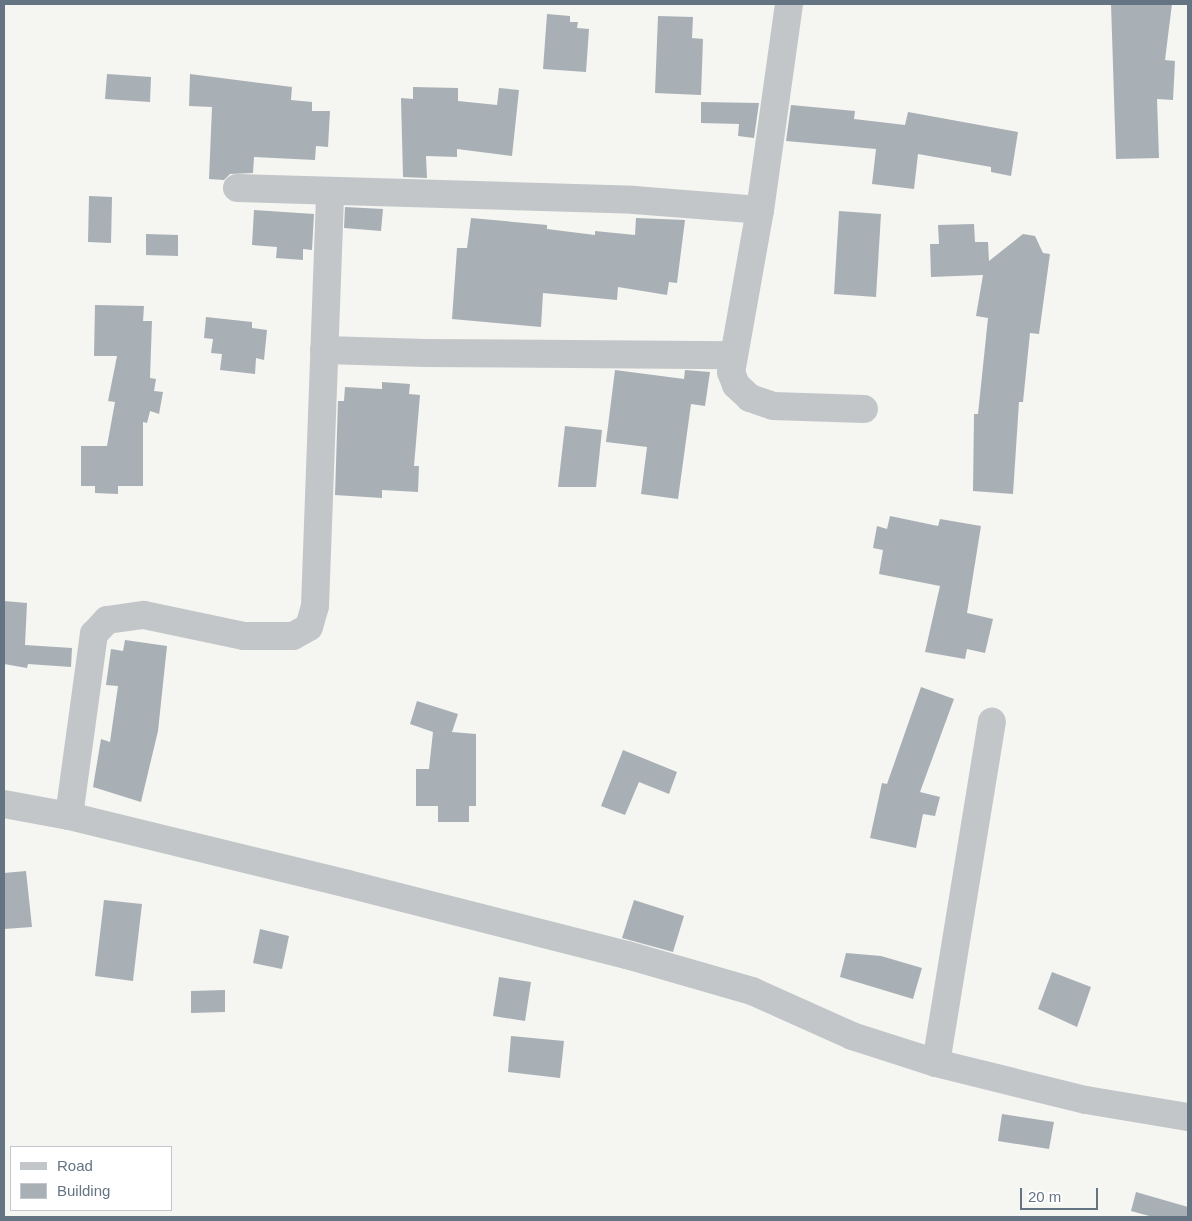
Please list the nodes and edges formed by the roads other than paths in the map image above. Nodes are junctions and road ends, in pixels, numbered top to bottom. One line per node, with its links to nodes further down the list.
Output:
1 (789, 4): 4 (street)
2 (237, 188): 3 (street)
3 (330, 191): 4 (street); 5 (street)
4 (760, 210): 6 (street)
5 (324, 350): 6 (street); 10 (street)
6 (732, 355): 7 (street)
7 (864, 409)
8 (992, 722): 11 (street)
9 (4, 804): 10 (street)
10 (69, 816): 11 (street)
11 (936, 1064): 12 (street)
12 (1188, 1117)

